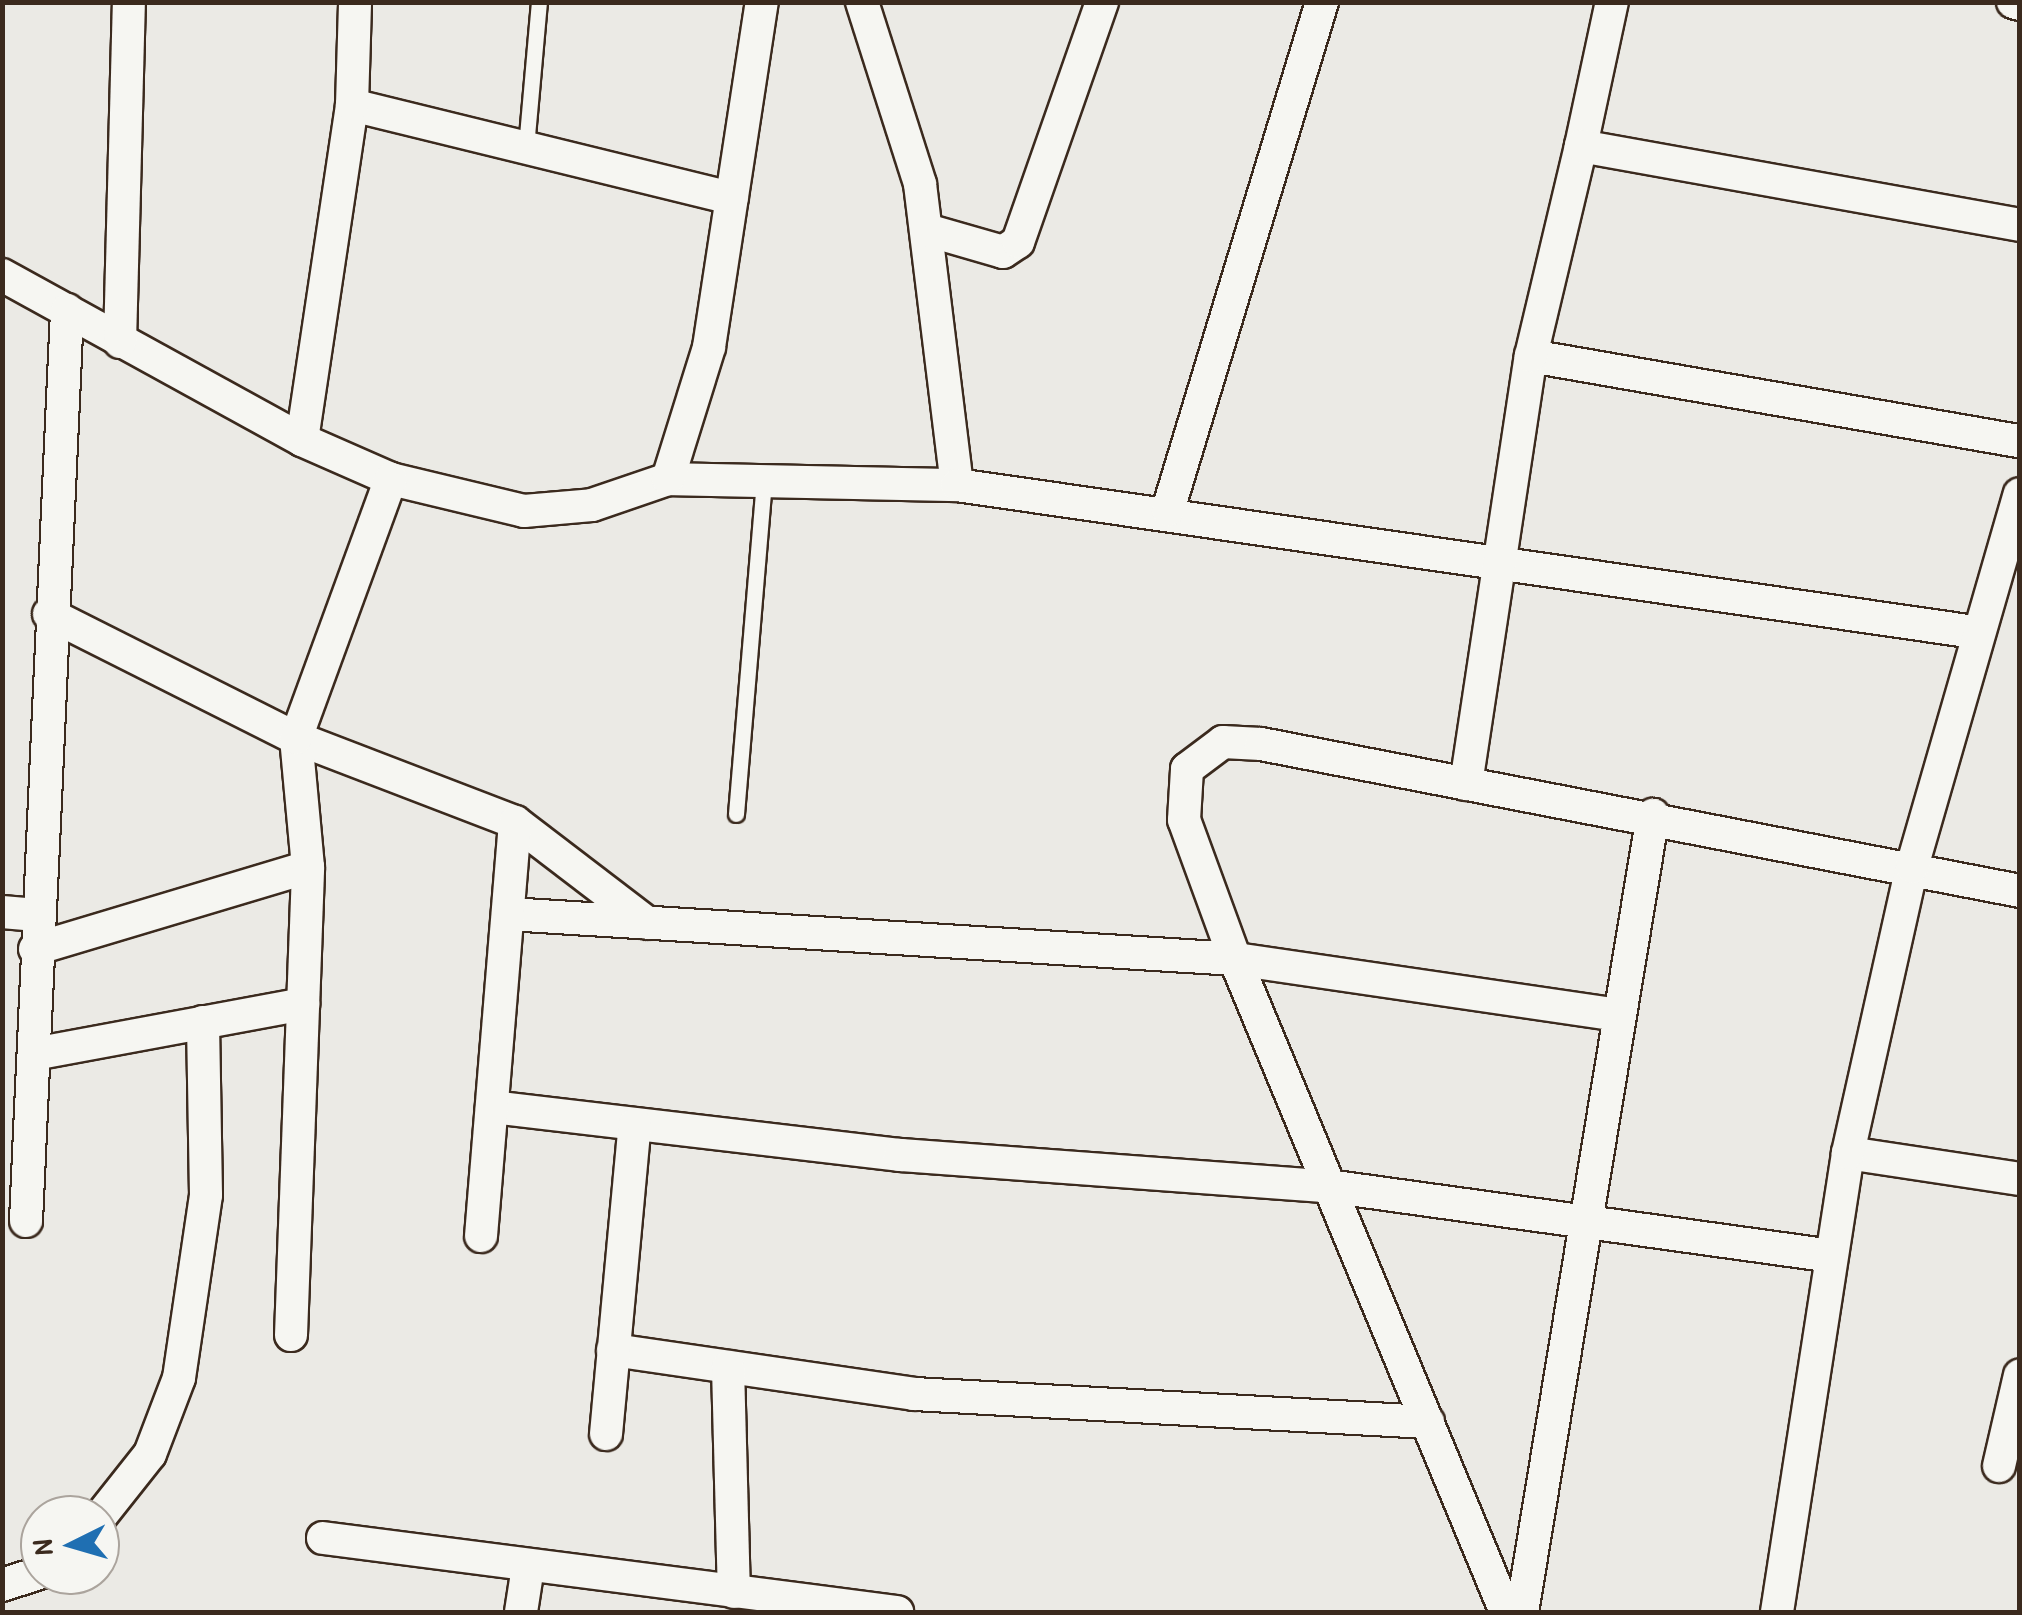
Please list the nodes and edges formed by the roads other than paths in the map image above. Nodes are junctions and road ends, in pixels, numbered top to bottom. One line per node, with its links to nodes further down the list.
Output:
1 (130, 2): 17 (street)
2 (354, 2): 9 (street)
3 (540, 2): 11 (lane)
4 (762, 2): 12 (street)
5 (862, 2): 14 (street)
6 (1102, 2): 14 (street)
7 (1322, 2): 26 (street)
8 (1612, 2): 10 (street)
9 (352, 105): 11 (street); 19 (street)
10 (1581, 146): 13 (street); 18 (street)
11 (526, 147): 12 (street)
12 (732, 198): 22 (street)
13 (2020, 225)
14 (927, 230): 24 (street)
15 (2, 275): 16 (street)
16 (67, 310): 17 (street); 28 (street)
17 (120, 342): 19 (street)
18 (1531, 356): 20 (street); 27 (street)
19 (302, 440): 21 (street)
20 (2020, 441)
21 (391, 479): 22 (street); 30 (street)
22 (668, 479): 23 (street)
23 (764, 482): 24 (street); 32 (lane)
24 (957, 485): 26 (street)
25 (2020, 494): 29 (street)
26 (1168, 510): 27 (street)
27 (1494, 567): 29 (street); 31 (street)
28 (49, 614): 30 (street); 40 (street)
29 (1975, 632): 36 (street)
30 (296, 738): 34 (street); 35 (street)
31 (1466, 784): 33 (street); 43 (street)
32 (736, 814)
33 (1653, 815): 36 (street); 45 (street)
34 (516, 822): 39 (street); 41 (street)
35 (308, 868): 42 (street); 44 (street)
36 (1912, 868): 37 (street); 50 (street)
37 (2020, 892)
38 (2, 912): 40 (street)
39 (508, 914): 41 (street); 48 (street)
40 (36, 915): 42 (street)
41 (647, 922): 43 (street)
42 (34, 949): 47 (street)
43 (1235, 959): 45 (street); 52 (street)
44 (304, 1004): 46 (street); 57 (street)
45 (1619, 1015): 54 (street)
46 (203, 1022): 47 (street); 64 (street)
47 (34, 1054): 53 (street)
48 (492, 1107): 49 (street); 55 (street)
49 (635, 1124): 52 (street); 58 (street)
50 (1848, 1153): 51 (street); 56 (street)
51 (2020, 1179)
52 (1335, 1186): 54 (street); 61 (street)
53 (26, 1220)
54 (1585, 1223): 56 (street); 71 (street)
55 (481, 1236)
56 (1830, 1256): 72 (street)
57 (291, 1335)
58 (614, 1350): 59 (street); 62 (street)
59 (728, 1367): 61 (street); 67 (street)
60 (2020, 1375): 63 (street)
61 (1428, 1422): 70 (street)
62 (606, 1434)
63 (1999, 1466)
64 (117, 1495)
65 (323, 1538): 66 (street)
66 (528, 1567): 67 (street); 68 (street)
67 (734, 1592): 69 (street)
68 (521, 1612)
69 (898, 1612)
70 (1506, 1612)
71 (1522, 1612)
72 (1777, 1612)

